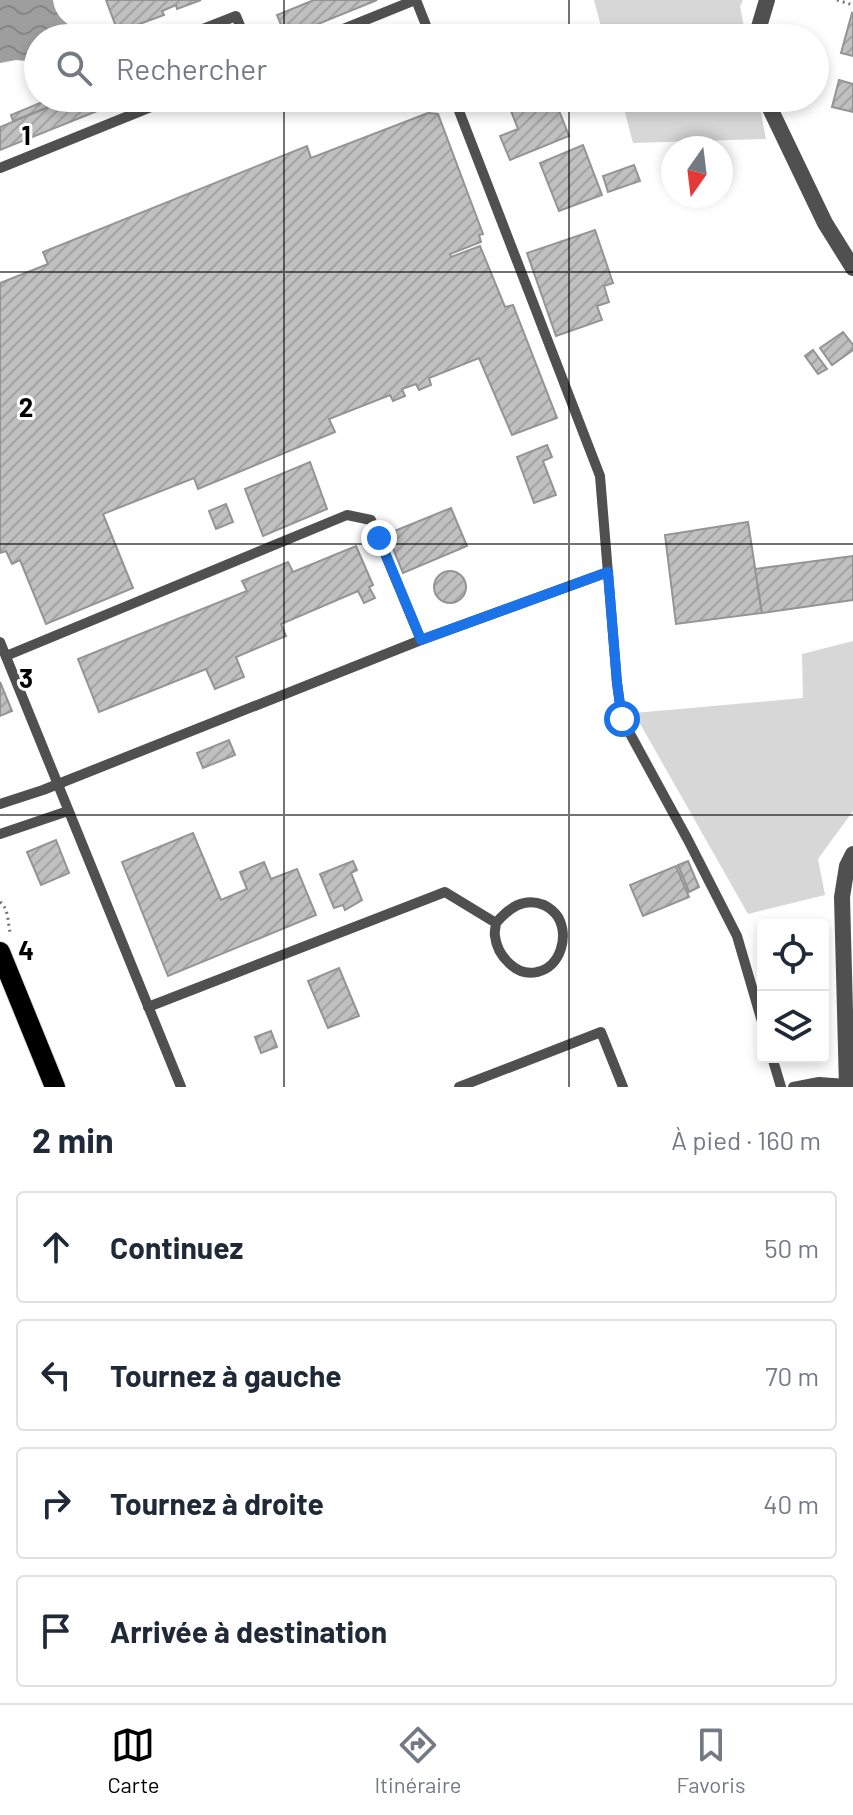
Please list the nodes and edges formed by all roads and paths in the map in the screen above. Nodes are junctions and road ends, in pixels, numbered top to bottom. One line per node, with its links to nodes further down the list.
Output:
1 (416, 0): 7 (lane); 8 (lane)
2 (767, 0): 9 (street)
3 (837, 0): 4 (path)
4 (853, 5)
5 (216, 24): 6 (lane)
6 (239, 24)
7 (356, 24)
8 (425, 24)
9 (760, 24)
10 (138, 112): 13 (lane)
11 (459, 112): 15 (lane)
12 (772, 112): 14 (street)
13 (0, 168)
14 (853, 268)
15 (608, 572): 16 (lane); 26 (lane)
16 (421, 640): 18 (lane); 19 (lane)
17 (0, 642): 18 (lane)
18 (6, 656): 19 (lane)
19 (57, 784): 20 (lane); 21 (lane)
20 (0, 804)
21 (68, 811): 22 (lane); 27 (lane)
22 (0, 834)
23 (853, 854): 29 (street)
24 (496, 923): 24 (lane); 27 (lane)
25 (0, 952): 30 (main road)
26 (757, 1004)
27 (148, 1007): 31 (lane)
28 (774, 1063): 34 (lane)
29 (847, 1085): 35 (lane)
30 (55, 1087)
31 (181, 1087)
32 (459, 1087): 33 (lane)
33 (623, 1087)
34 (781, 1087)
35 (793, 1087)

